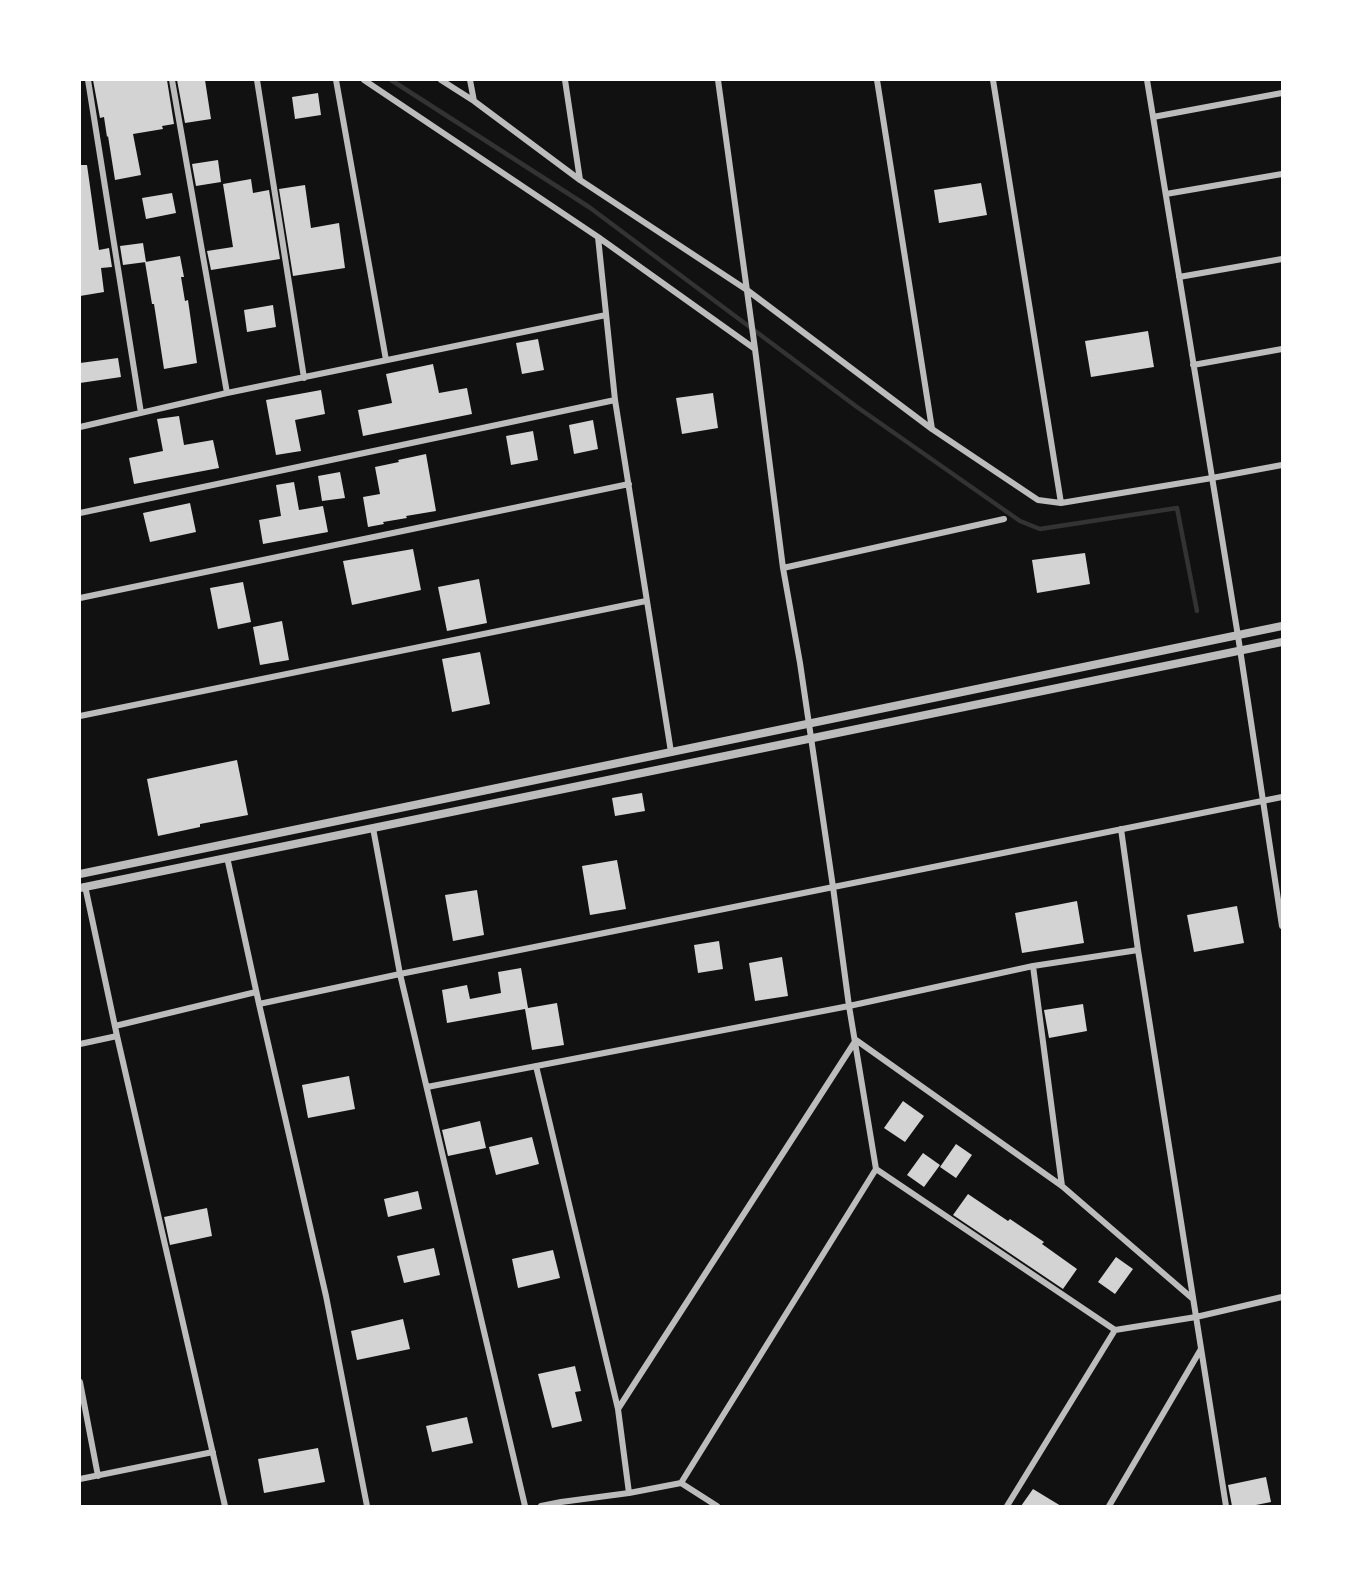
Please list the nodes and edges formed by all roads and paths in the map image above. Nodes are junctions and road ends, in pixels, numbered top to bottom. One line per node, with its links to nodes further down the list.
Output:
1 (88, 80): 31 (street)
2 (172, 80): 29 (street)
3 (257, 80): 28 (street)
4 (336, 80): 26 (street)
5 (364, 80): 19 (street)
6 (441, 80): 14 (street)
7 (470, 80): 14 (street)
8 (565, 80): 17 (street)
9 (718, 80): 22 (street)
10 (877, 80): 33 (street)
11 (993, 80): 37 (street)
12 (1147, 80): 15 (street)
13 (1282, 93): 15 (street)
14 (474, 101): 17 (street)
15 (1153, 117): 18 (street)
16 (1282, 174): 18 (street)
17 (580, 180): 22 (street)
18 (1166, 194): 21 (street)
19 (598, 237): 23 (street); 24 (street)
20 (1282, 259): 21 (street)
21 (1179, 277): 27 (street)
22 (747, 290): 24 (street); 33 (street)
23 (606, 315): 26 (street); 30 (street)
24 (755, 349): 40 (street)
25 (1282, 349): 27 (street)
26 (386, 360): 28 (street)
27 (1193, 365): 35 (street)
28 (304, 378): 29 (street)
29 (227, 393): 31 (street)
30 (615, 400): 36 (street); 38 (street)
31 (141, 413): 32 (street)
32 (80, 427)
33 (932, 429): 37 (street)
34 (1282, 465): 35 (street)
35 (1212, 478): 37 (street); 44 (street)
36 (629, 484): 41 (street); 42 (street)
37 (1060, 503)
38 (80, 513)
39 (1004, 519): 40 (street)
40 (783, 568): 48 (street)
41 (80, 598)
42 (646, 601): 47 (street); 50 (street)
43 (1282, 626): 44 (street)
44 (1238, 636): 46 (street); 48 (street)
45 (1282, 642): 46 (street)
46 (1240, 651): 49 (street); 52 (street)
47 (80, 716)
48 (809, 724): 49 (street); 50 (street)
49 (811, 738): 53 (street); 58 (street)
50 (671, 753): 56 (street)
51 (1282, 797): 52 (street)
52 (1264, 801): 54 (street); 59 (street)
53 (373, 828): 55 (street); 62 (street)
54 (1121, 829): 58 (street); 60 (street)
55 (227, 857): 57 (street); 63 (street)
56 (80, 874)
57 (82, 887): 66 (street)
58 (833, 887): 62 (street); 65 (street)
59 (1282, 926)
60 (1138, 950): 61 (street); 75 (street)
61 (1033, 966): 65 (street); 73 (street)
62 (400, 974): 64 (street); 71 (street)
63 (256, 992): 64 (street); 66 (street)
64 (259, 1004): 88 (street)
65 (849, 1006): 68 (street); 70 (street)
66 (115, 1026): 67 (street)
67 (117, 1036): 69 (street); 81 (street)
68 (856, 1040): 72 (street); 73 (street); 80 (street)
69 (80, 1044)
70 (536, 1066): 71 (street); 80 (street)
71 (427, 1087): 89 (street)
72 (876, 1169): 77 (street); 84 (street)
73 (1062, 1186): 75 (street)
74 (1282, 1297): 76 (street)
75 (1193, 1299): 76 (street)
76 (1196, 1317): 77 (street); 78 (street)
77 (1115, 1330): 92 (street)
78 (1201, 1349): 93 (street); 94 (street)
79 (80, 1382): 82 (street)
80 (618, 1409): 85 (street)
81 (213, 1452): 82 (street); 87 (street)
82 (98, 1476): 83 (street)
83 (80, 1479)
84 (681, 1483): 85 (street); 91 (street)
85 (629, 1493): 86 (street)
86 (564, 1504): 90 (street)
87 (225, 1506)
88 (367, 1506)
89 (525, 1506)
90 (541, 1506)
91 (717, 1506)
92 (1007, 1506)
93 (1109, 1506)
94 (1226, 1506)

